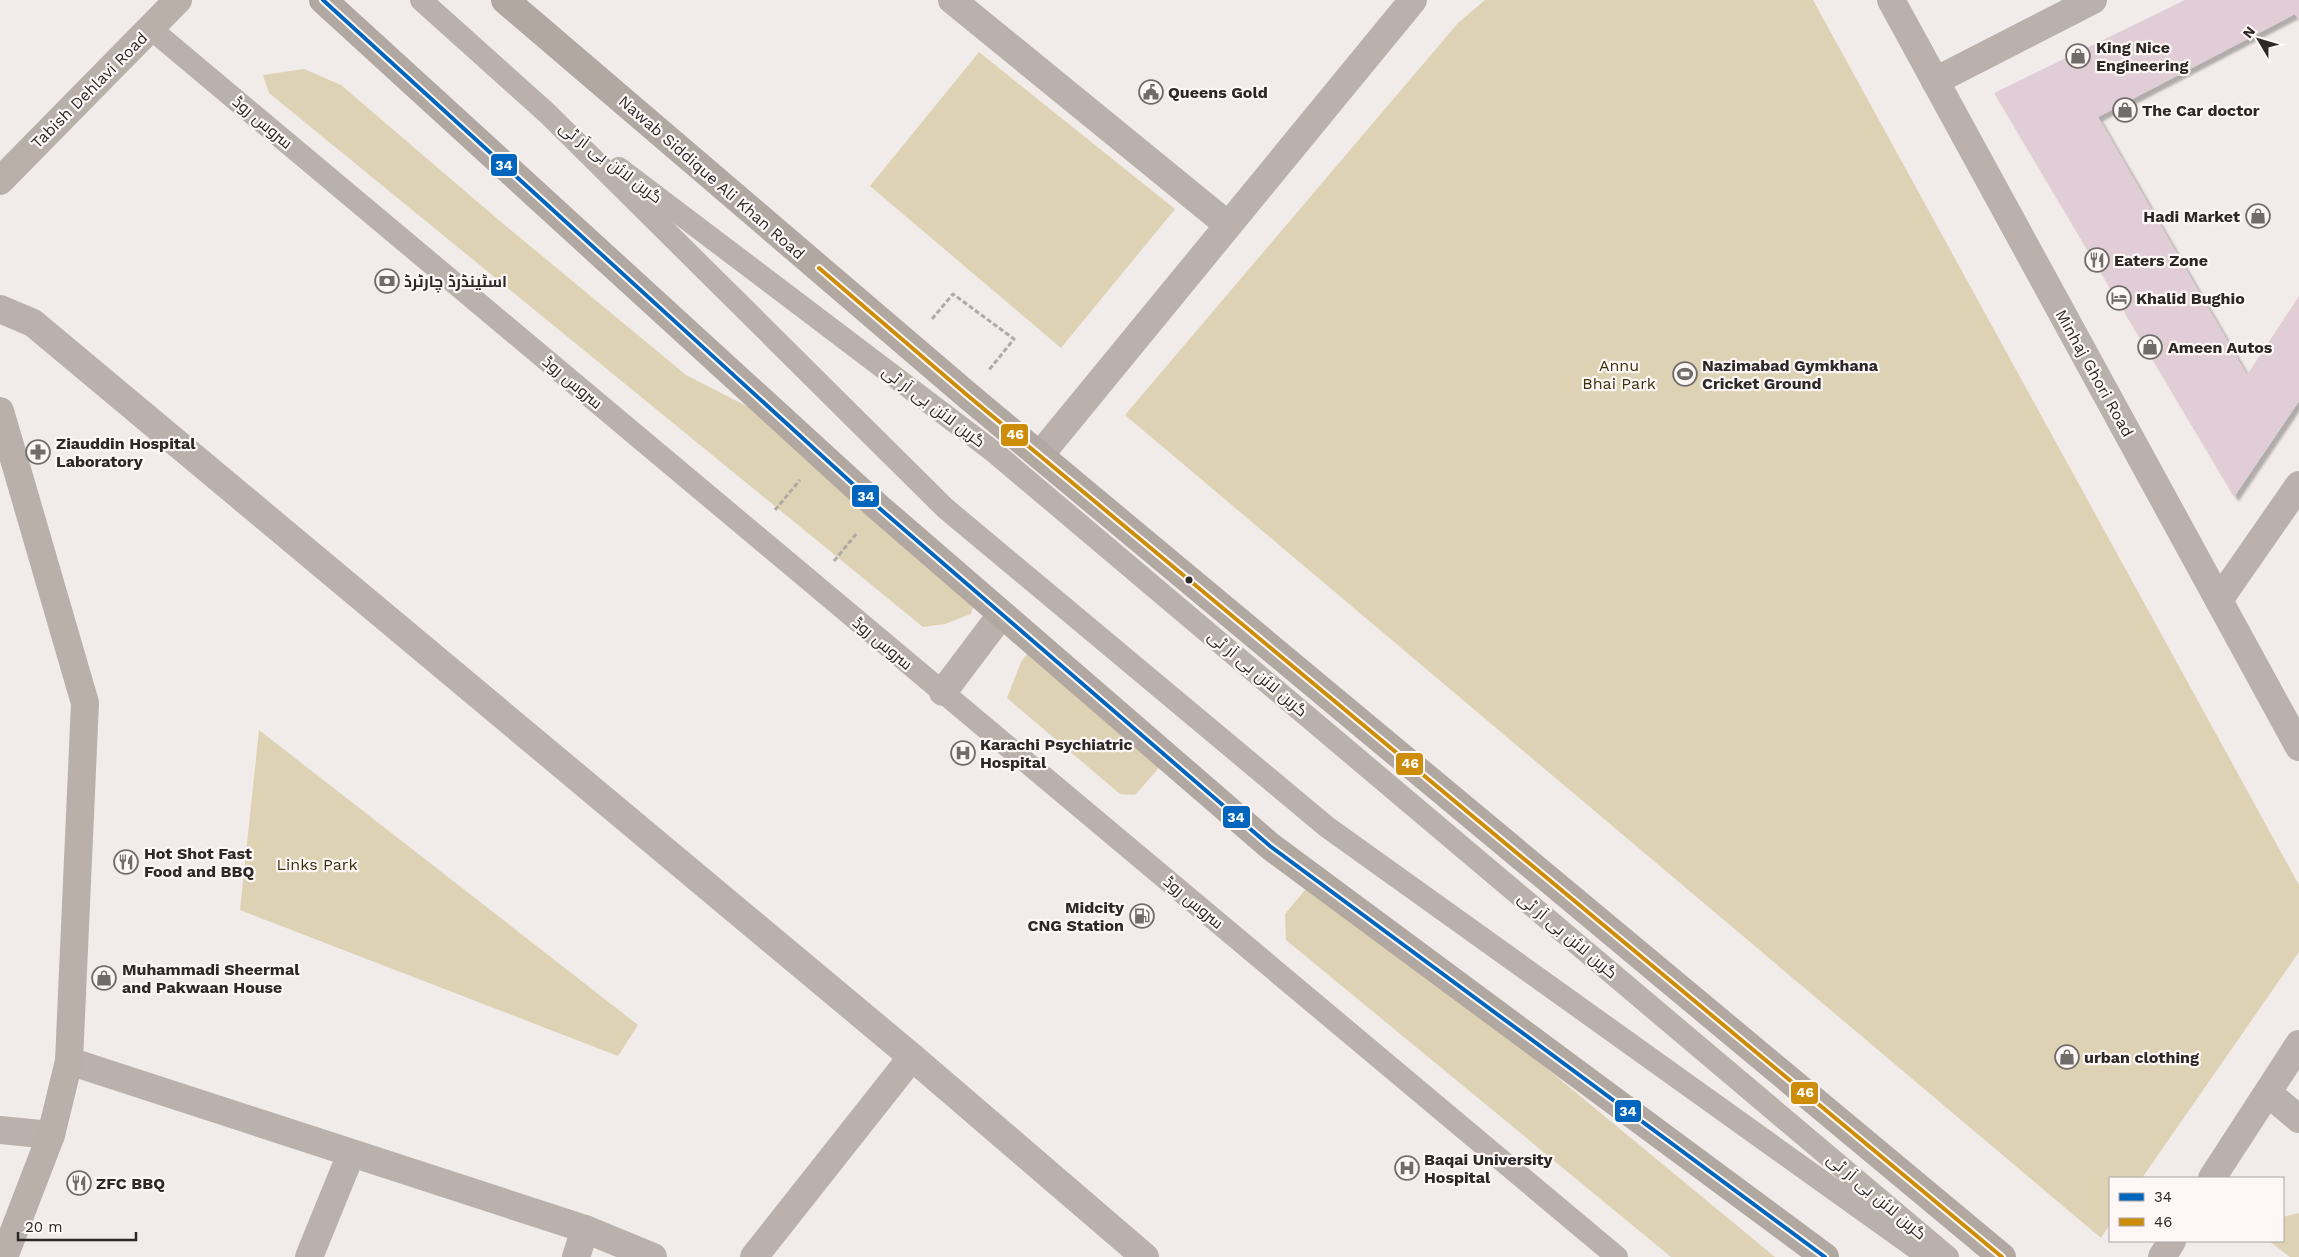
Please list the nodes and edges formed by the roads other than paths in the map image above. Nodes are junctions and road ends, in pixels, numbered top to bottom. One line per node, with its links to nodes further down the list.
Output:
1 (323, 0): 19 (main road)
2 (421, 0): 11 (lane, گرین لائن بی آر ٹی)
3 (505, 0): 16 (main road, Nawab Siddique Ali Khan Road)
4 (952, 0): 13 (street)
5 (1413, 0): 13 (street)
6 (1891, 0): 10 (street, Minhaj Ghori Road)
7 (2093, 0): 10 (street)
8 (174, 1): 9 (street, Tabish Dehlavi Road)
9 (150, 28): 12 (street, Tabish Dehlavi Road); 20 (lane, سروس روڈ)
10 (1935, 81): 18 (street, Minhaj Ghori Road)
11 (548, 114): 41 (lane, گرین لائن بی آر ٹی); 42 (lane, گرین لائن بی آر ٹی)
12 (0, 181)
13 (1228, 226): 16 (street)
14 (0, 309): 23 (street)
15 (0, 411): 24 (street)
16 (1040, 455): 43 (main road, Nawab Siddique Ali Khan Road)
17 (2299, 485): 18 (street)
18 (2219, 600): 21 (street, Minhaj Ghori Road)
19 (1001, 615): 20 (street); 40 (main road)
20 (943, 692): 39 (lane, سروس روڈ)
21 (2299, 747)
22 (2299, 1044): 25 (street)
23 (912, 1058): 37 (street); 38 (street)
24 (70, 1061): 28 (street); 29 (street)
25 (2268, 1093): 26 (street); 30 (street)
26 (2299, 1119)
27 (0, 1130): 28 (street)
28 (51, 1134): 33 (street)
29 (351, 1154): 31 (street); 34 (street)
30 (2213, 1177)
31 (585, 1229): 35 (street); 36 (street)
32 (2171, 1242): 44 (street)
33 (4, 1257)
34 (309, 1257)
35 (576, 1257)
36 (653, 1257)
37 (754, 1257)
38 (1145, 1257)
39 (1617, 1257)
40 (1825, 1257)
41 (1928, 1257)
42 (1948, 1257)
43 (2002, 1257)
44 (2162, 1257)

